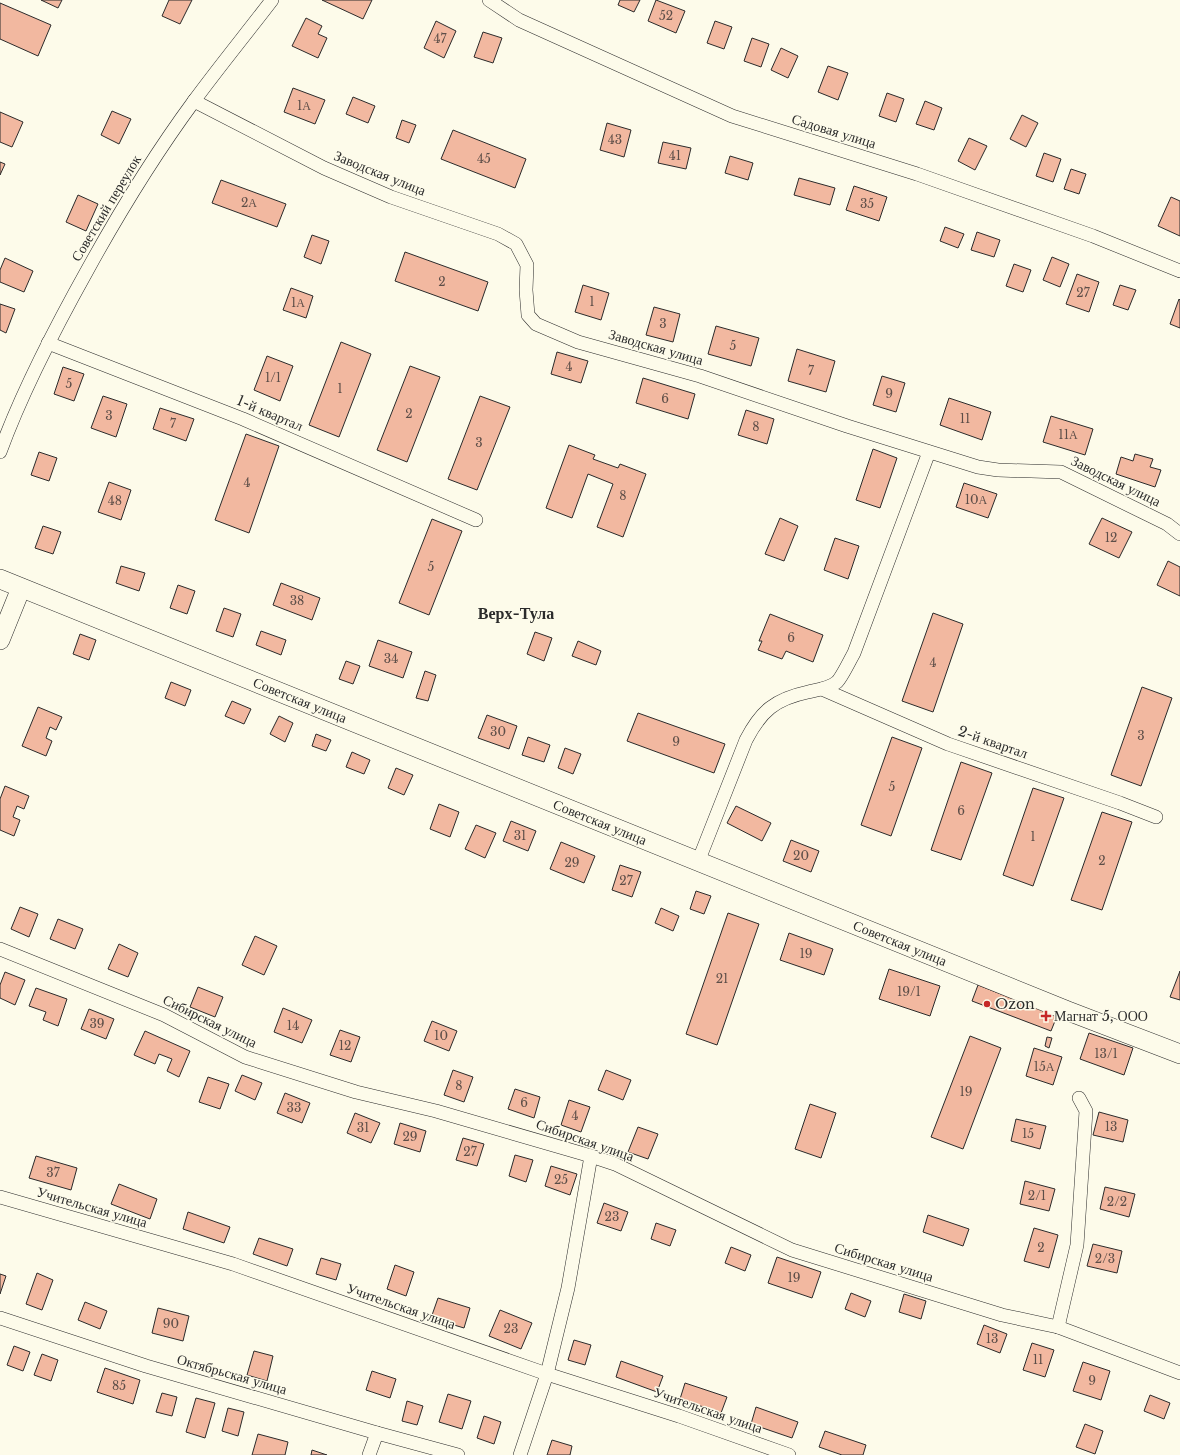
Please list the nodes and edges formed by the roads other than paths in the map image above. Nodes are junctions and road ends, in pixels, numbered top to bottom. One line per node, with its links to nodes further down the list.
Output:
1 (272, 0): 3 (street, Советский переулок)
2 (489, 0): 4 (street, Садовая улица)
3 (194, 101): 5 (street, Советский переулок); 7 (street, Заводская улица)
4 (1180, 271)
5 (48, 343): 6 (street, Советский переулок); 8 (street, 1-й квартал)
6 (0, 452)
7 (929, 452): 9 (street, Заводская улица); 13 (street)
8 (476, 520)
9 (1180, 534)
10 (0, 580): 11 (main road, Советская улица)
11 (21, 588): 12 (main road); 15 (main road, Советская улица)
12 (0, 640)
13 (822, 689): 14 (street, 2-й квартал); 15 (street)
14 (1156, 817)
15 (698, 862): 17 (main road, Советская улица)
16 (0, 949): 19 (street, Сибирская улица)
17 (1180, 1054)
18 (1079, 1098): 22 (street)
19 (591, 1156): 22 (street, Сибирская улица); 24 (street)
20 (0, 1197): 24 (street, Учительская улица)
21 (0, 1318): 25 (street, Октябрьская улица)
22 (1058, 1327): 23 (street, Сибирская улица)
23 (1180, 1373)
24 (547, 1374): 28 (street); 29 (street, Учительская улица)
25 (377, 1433): 26 (street); 27 (street, Октябрьская улица)
26 (369, 1455)
27 (458, 1455)
28 (520, 1455)
29 (789, 1455)

